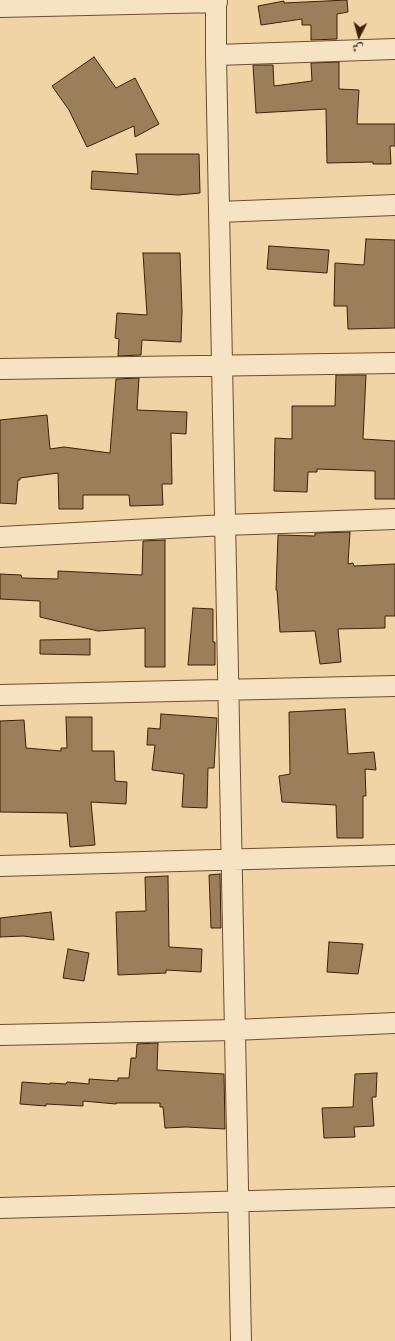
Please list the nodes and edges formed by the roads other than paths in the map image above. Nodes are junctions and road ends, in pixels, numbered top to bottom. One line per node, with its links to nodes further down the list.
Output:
1 (216, 1): 2 (street); 4 (street)
2 (0, 7)
3 (395, 49): 4 (street)
4 (216, 55): 6 (street)
5 (395, 205): 6 (street)
6 (219, 212): 8 (street)
7 (395, 363): 8 (street)
8 (222, 365): 9 (street); 11 (street)
9 (0, 370)
10 (395, 519): 11 (street)
11 (225, 525): 12 (street); 14 (street)
12 (0, 537)
13 (395, 686): 14 (street)
14 (228, 690): 15 (street); 17 (street)
15 (0, 695)
16 (395, 855): 17 (street)
17 (231, 860): 18 (street); 20 (street)
18 (0, 866)
19 (395, 1023): 20 (street)
20 (234, 1030): 21 (street); 23 (street)
21 (0, 1035)
22 (395, 1197): 23 (street)
23 (238, 1201): 24 (street); 25 (street)
24 (0, 1208)
25 (240, 1341)

